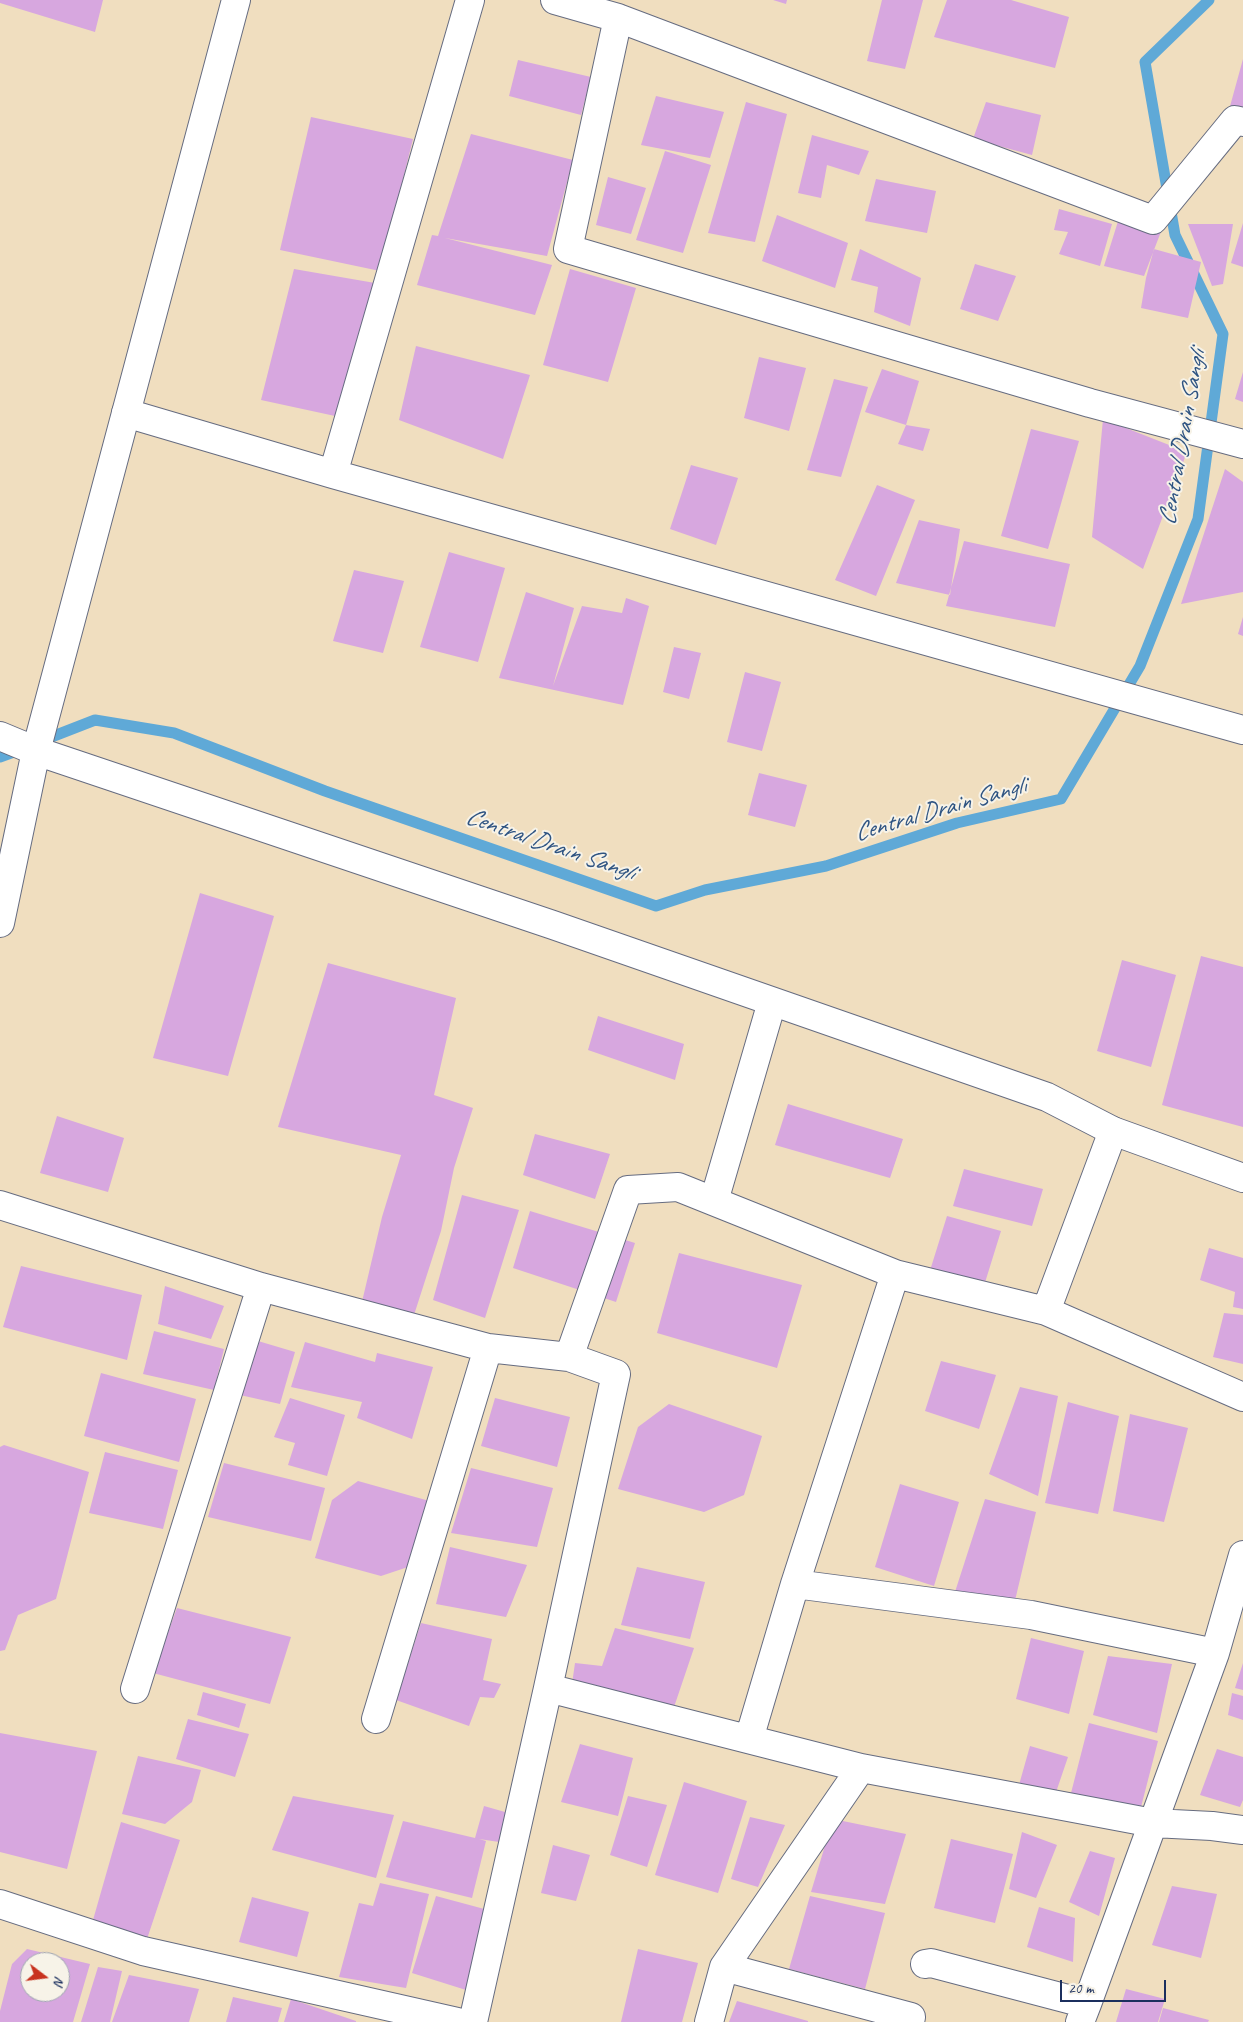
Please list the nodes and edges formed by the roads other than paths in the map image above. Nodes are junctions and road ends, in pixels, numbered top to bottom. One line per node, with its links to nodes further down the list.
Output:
1 (236, 0): 6 (street)
2 (470, 0): 8 (street)
3 (555, 0): 4 (street)
4 (618, 18): 5 (street); 7 (street)
5 (1243, 122)
6 (126, 413): 8 (street); 11 (street)
7 (1243, 444)
8 (333, 474): 9 (street)
9 (1243, 730)
10 (0, 736): 11 (street)
11 (36, 751): 12 (street); 13 (street)
12 (0, 923)
13 (772, 1002): 14 (street); 16 (street)
14 (1113, 1131): 15 (street); 20 (street)
15 (1243, 1178)
16 (714, 1201): 18 (street); 22 (street)
17 (0, 1206): 19 (street)
18 (894, 1274): 20 (street); 25 (street)
19 (261, 1287): 21 (street); 28 (street)
20 (1046, 1311): 23 (street)
21 (488, 1348): 22 (street); 29 (street)
22 (569, 1357): 27 (street)
23 (1243, 1397)
24 (1243, 1555): 26 (street)
25 (795, 1584): 26 (street); 30 (street)
26 (1215, 1653): 32 (street)
27 (548, 1688): 30 (street); 39 (street)
28 (135, 1689)
29 (376, 1719)
30 (749, 1739): 31 (street)
31 (861, 1768): 32 (street); 36 (street)
32 (1153, 1823): 33 (street); 37 (street)
33 (1243, 1830)
34 (0, 1904): 38 (street)
35 (925, 1964): 37 (street)
36 (724, 1967): 40 (street); 41 (street)
37 (1083, 2013)
38 (457, 2022)
39 (473, 2022)
40 (708, 2022)
41 (910, 2022)

